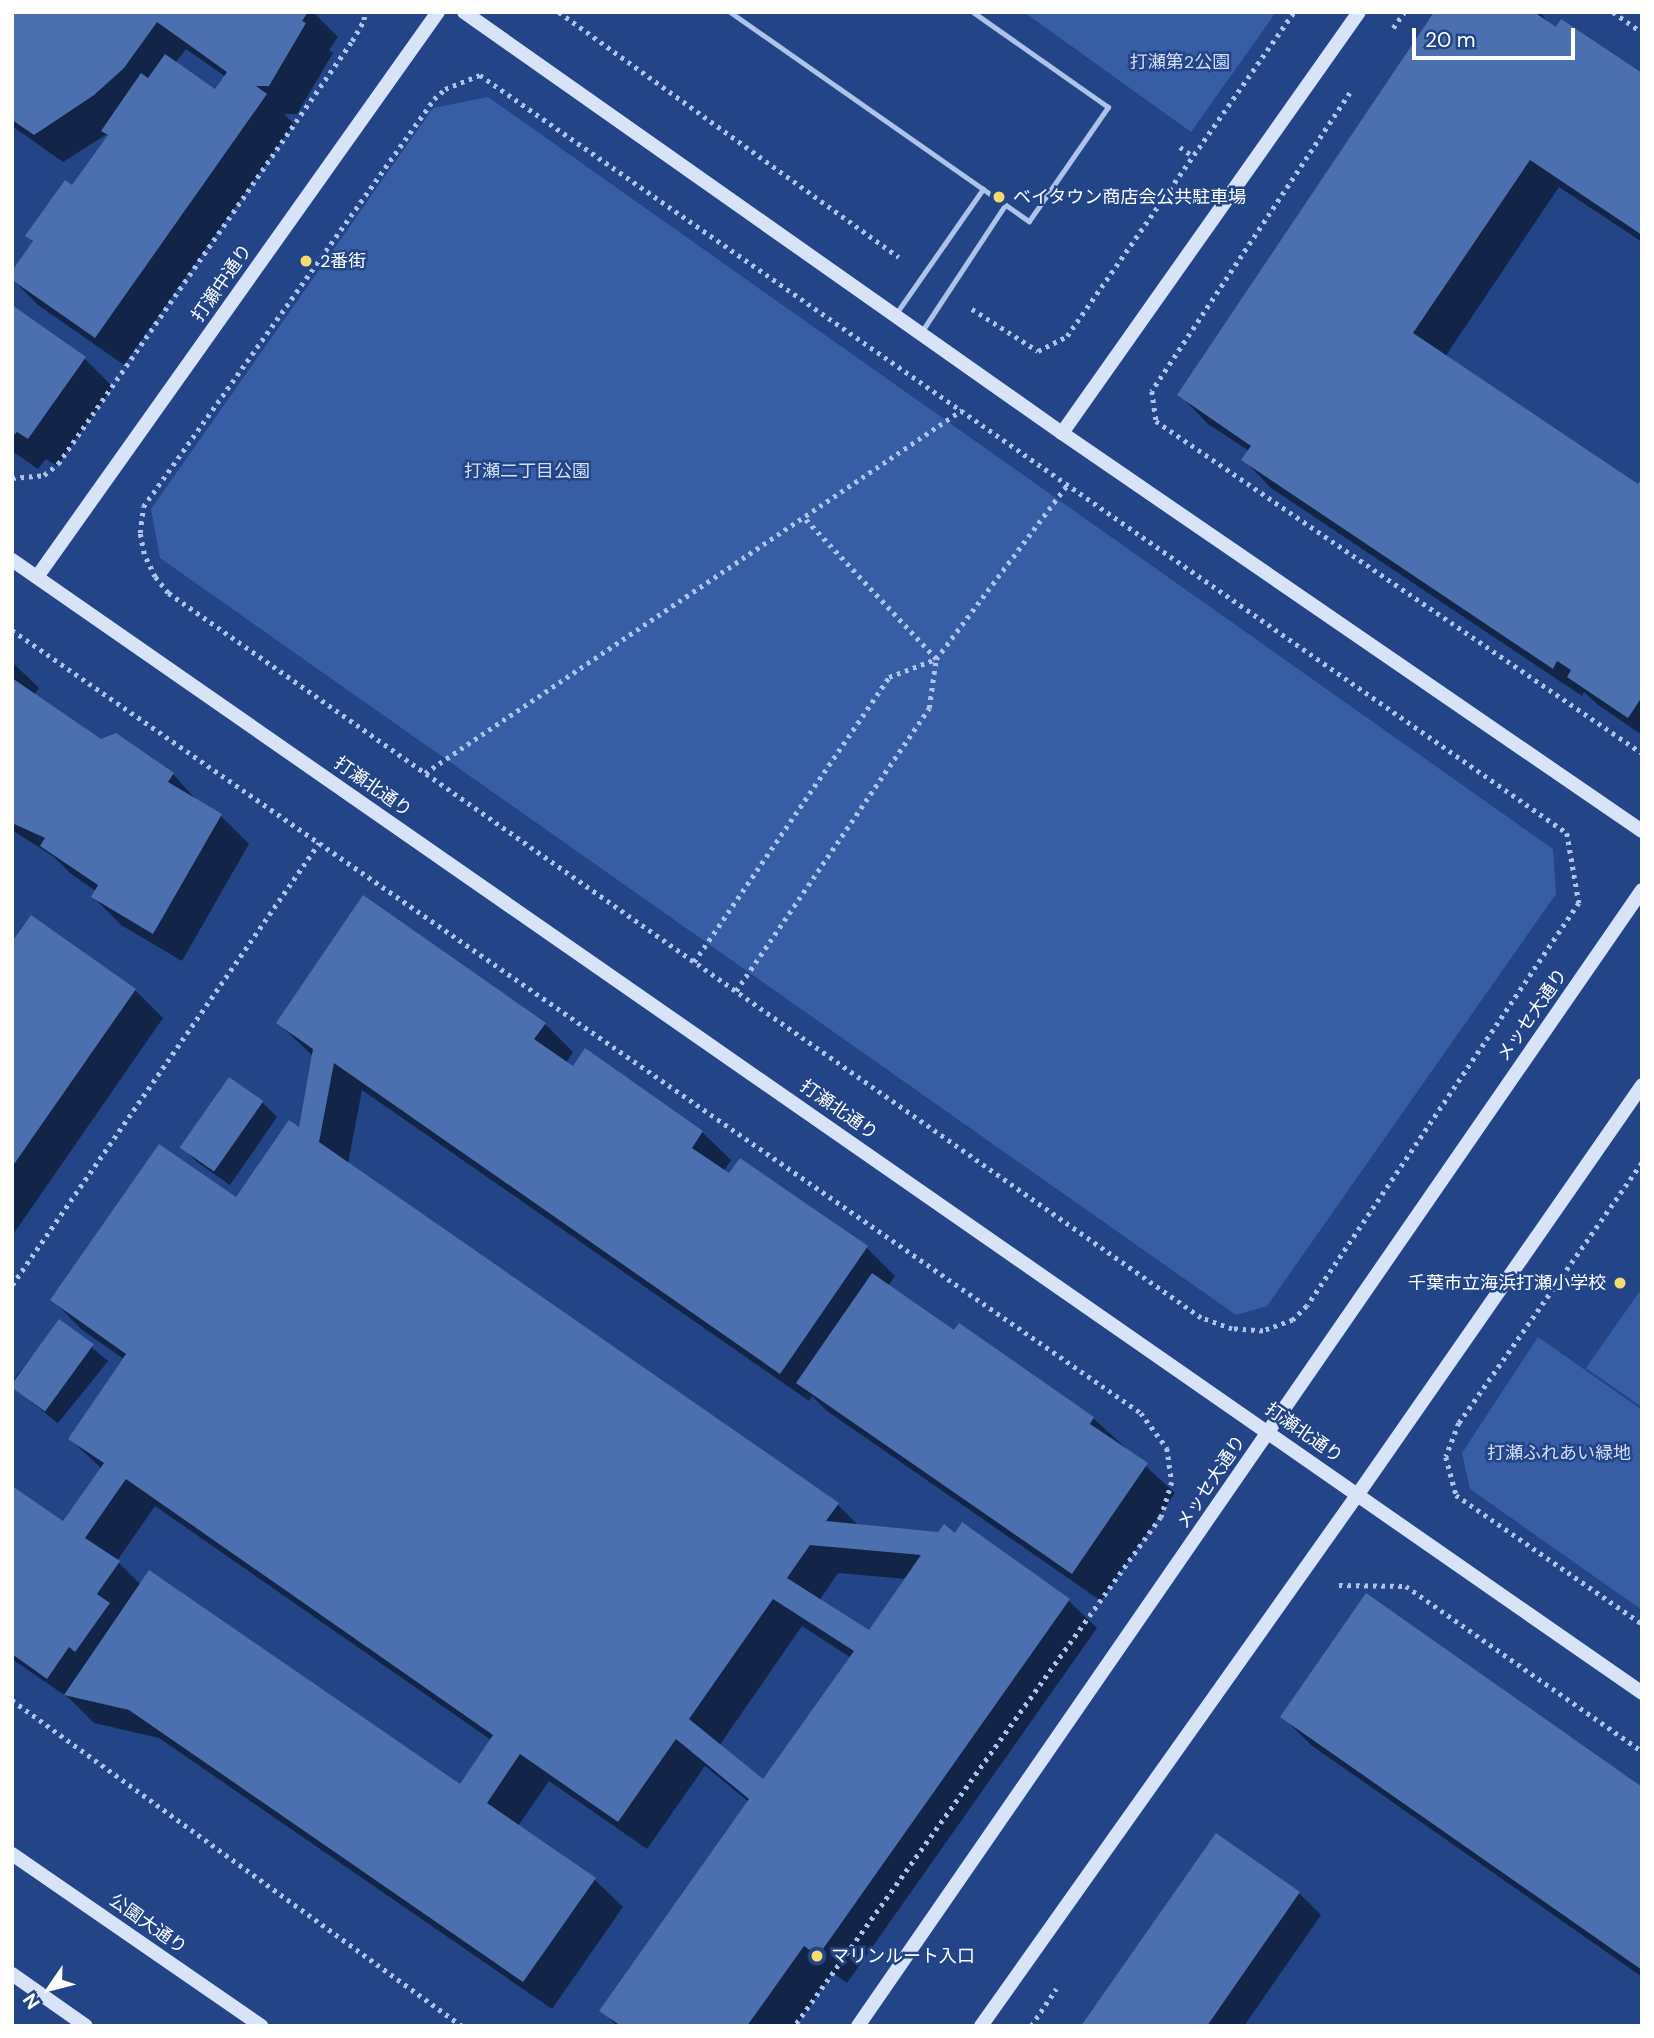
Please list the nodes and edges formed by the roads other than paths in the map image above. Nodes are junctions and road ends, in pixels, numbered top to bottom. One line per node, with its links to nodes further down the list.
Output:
1 (438, 12): 12 (street, 打瀬中通り)
2 (464, 12): 8 (street)
3 (730, 12): 6 (lane)
4 (973, 12): 7 (lane)
5 (1359, 12): 10 (street)
6 (983, 189): 7 (lane); 8 (lane)
7 (1005, 205): 9 (lane)
8 (895, 315): 9 (street)
9 (921, 333): 10 (street)
10 (1062, 433): 13 (street)
11 (12, 560): 12 (street, 打瀬北通り)
12 (37, 577): 16 (street, 打瀬北通り)
13 (1642, 831)
14 (1642, 890): 16 (street, メッセ大通り)
15 (1642, 1084): 17 (street)
16 (1269, 1432): 17 (street, 打瀬北通り); 23 (street, メッセ大通り)
17 (1358, 1494): 18 (street, 打瀬北通り); 24 (street)
18 (1642, 1693)
19 (12, 1854): 22 (street, 公園大通り)
20 (12, 1974): 21 (street)
21 (86, 2026)
22 (261, 2026)
23 (858, 2026)
24 (981, 2026)

